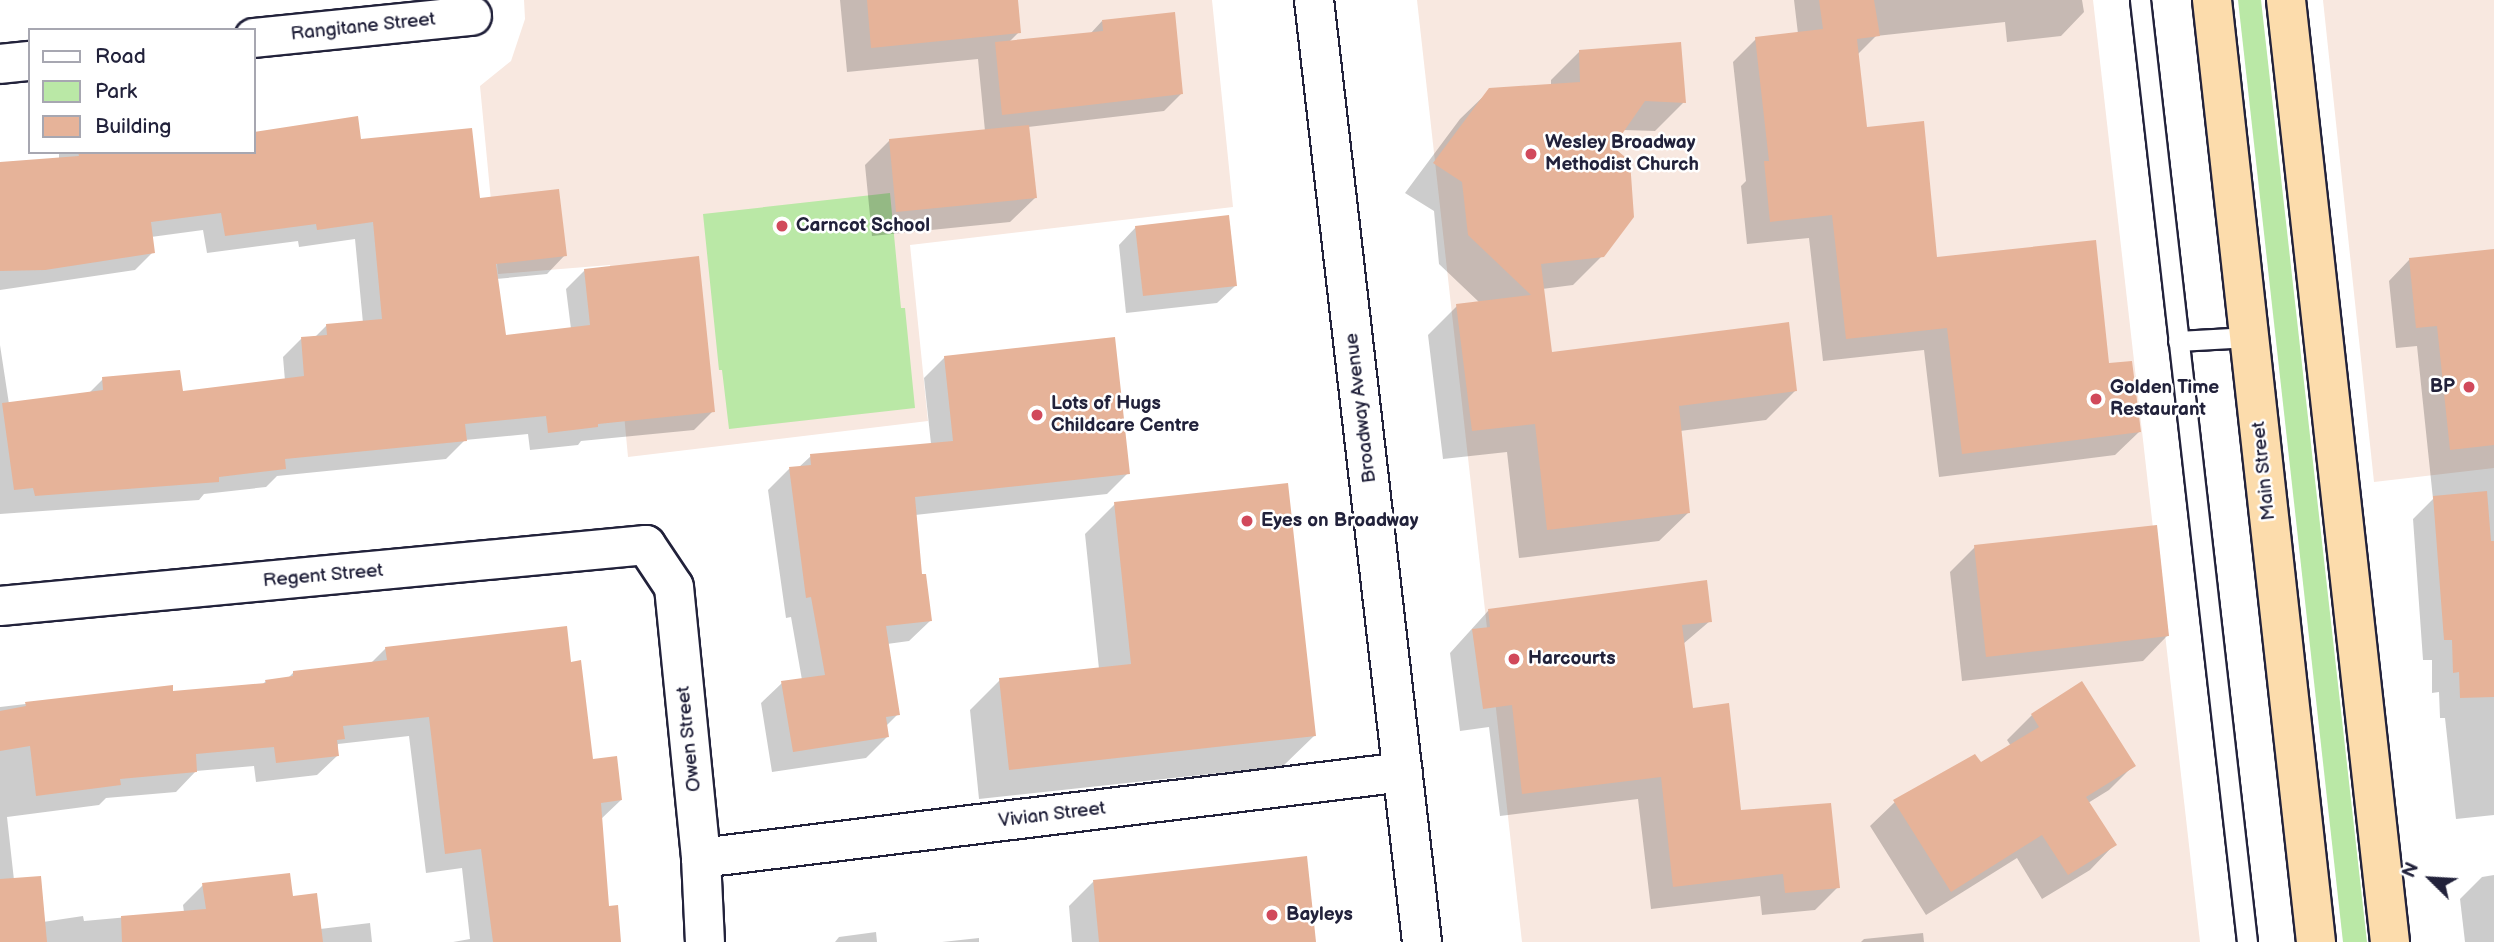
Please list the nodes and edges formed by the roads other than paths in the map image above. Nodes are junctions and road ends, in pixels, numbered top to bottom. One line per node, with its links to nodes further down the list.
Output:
1 (1314, 0): 13 (street, Broadway Avenue)
2 (2140, 0): 10 (lane)
3 (2211, 0): 9 (highway, Main Street)
4 (2286, 0): 19 (highway)
5 (472, 16): 6 (street, Rangitane Street)
6 (256, 38)
7 (28, 61): 8 (street)
8 (0, 64)
9 (2249, 337): 10 (lane); 18 (highway, Main Street)
10 (2178, 341): 17 (lane)
11 (646, 545): 12 (street, Regent Street); 14 (street, Owen Street)
12 (0, 606)
13 (1403, 772): 14 (street, Vivian Street); 16 (street, Broadway Avenue)
14 (701, 858): 15 (street, Owen Street)
15 (705, 942)
16 (1422, 942)
17 (2247, 942)
18 (2316, 942)
19 (2390, 942)

